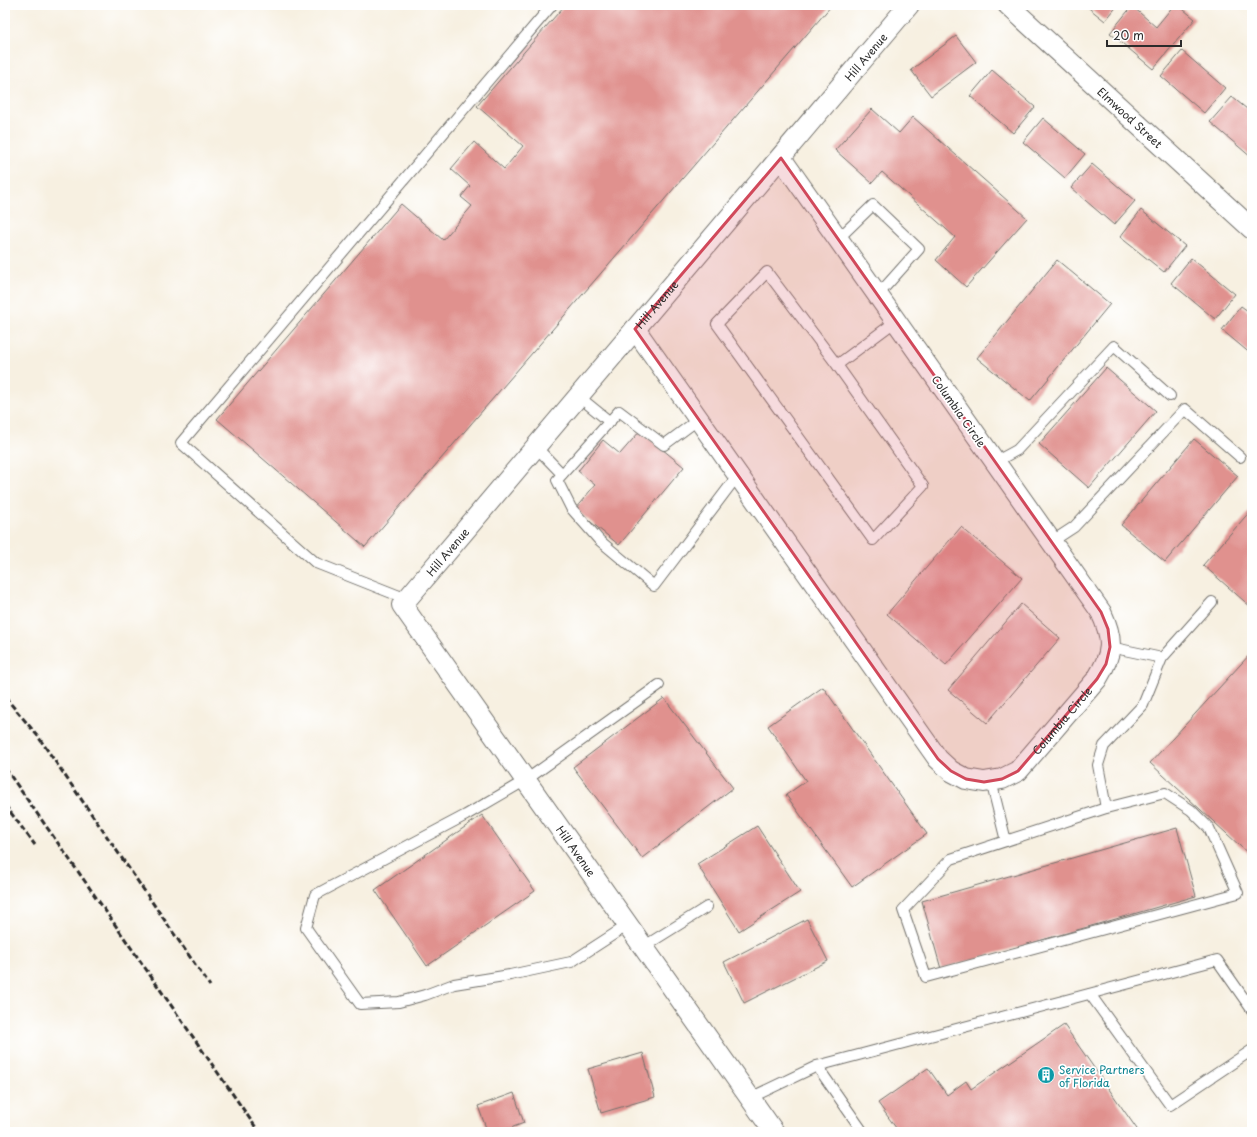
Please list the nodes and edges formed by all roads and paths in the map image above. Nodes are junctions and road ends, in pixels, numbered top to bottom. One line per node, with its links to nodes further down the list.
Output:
1 (552, 5): 21 (lane)
2 (909, 5): 4 (street, Hill Avenue)
3 (1008, 5): 5 (street, Elmwood Street)
4 (781, 158): 6 (street, Columbia Circle); 9 (street, Hill Avenue)
5 (1252, 229)
6 (838, 239): 7 (street, Columbia Circle); 7 (lane)
7 (878, 295): 8 (street, Columbia Circle)
8 (896, 321): 10 (lane); 17 (street, Columbia Circle)
9 (635, 329): 11 (street, Hill Avenue); 13 (street, Columbia Circle)
10 (836, 365): 10 (lane)
11 (578, 396): 14 (lane); 15 (street, Hill Avenue)
12 (1170, 396): 17 (lane)
13 (699, 419): 14 (lane); 19 (street, Columbia Circle)
14 (610, 422): 18 (lane)
15 (536, 447): 18 (lane); 21 (street, Hill Avenue)
16 (1240, 457): 20 (lane)
17 (995, 462): 20 (street, Columbia Circle)
18 (562, 474): 19 (lane)
19 (738, 475): 27 (street, Columbia Circle)
20 (1051, 542): 23 (street, Columbia Circle)
21 (407, 599): 26 (street, Hill Avenue)
22 (1212, 602): 24 (lane)
23 (1110, 647): 24 (lane); 27 (street, Columbia Circle)
24 (1162, 658): 28 (lane)
25 (659, 685): 26 (lane)
26 (526, 780): 31 (street, Hill Avenue); 31 (lane)
27 (991, 781): 29 (lane)
28 (1106, 808): 29 (lane); 29 (lane)
29 (1006, 841)
30 (707, 908): 32 (lane)
31 (628, 925): 32 (street, Hill Avenue)
32 (643, 947): 37 (street, Hill Avenue)
33 (1090, 994): 34 (lane); 35 (lane); 36 (lane)
34 (1252, 1010)
35 (1252, 1050)
36 (817, 1066): 37 (lane); 39 (lane)
37 (750, 1098): 38 (street, Hill Avenue)
38 (774, 1132)
39 (863, 1132)

